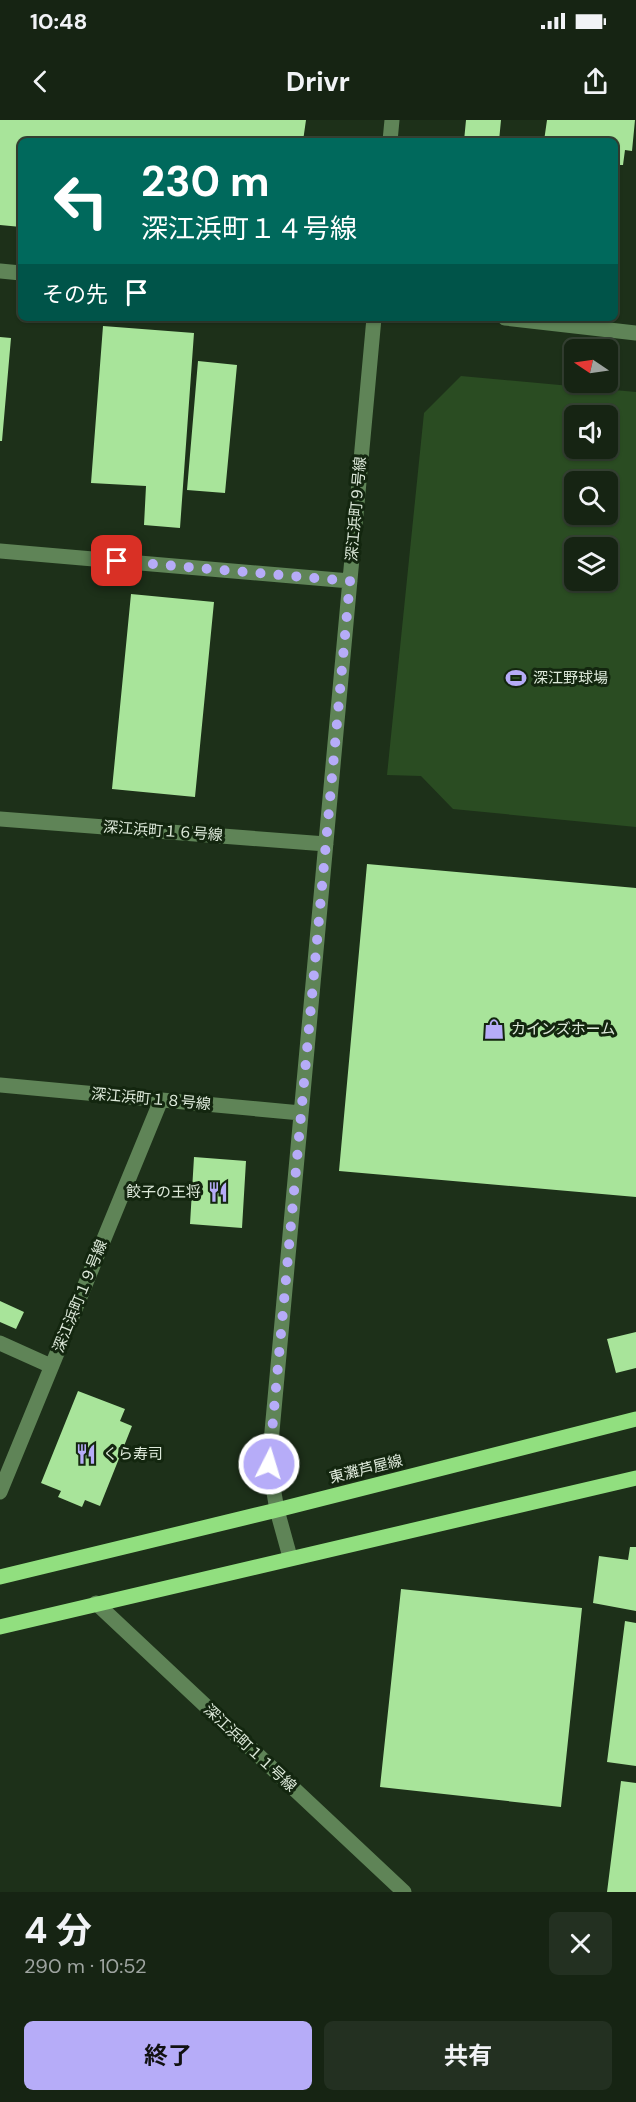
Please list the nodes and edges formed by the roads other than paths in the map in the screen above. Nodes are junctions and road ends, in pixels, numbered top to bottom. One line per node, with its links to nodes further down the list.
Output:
1 (392, 120): 2 (street)
2 (390, 138)
3 (0, 271): 4 (street)
4 (18, 273)
5 (374, 321): 9 (street, 深江浜町９号線)
6 (531, 321): 7 (street)
7 (636, 333)
8 (0, 551): 9 (street)
9 (350, 581): 11 (street, 深江浜町９号線)
10 (0, 819): 11 (street, 深江浜町１６号線)
11 (326, 844): 14 (street, 深江浜町９号線)
12 (0, 1085): 13 (street, 深江浜町１８号線)
13 (161, 1100): 14 (street, 深江浜町１８号線); 16 (street, 深江浜町１９号線)
14 (301, 1113): 20 (street, 深江浜町９号線)
15 (0, 1343): 16 (street)
16 (51, 1366): 19 (street, 深江浜町１９号線)
17 (636, 1419): 20 (main road, 東灘芦屋線)
18 (636, 1478): 21 (main road)
19 (0, 1492)
20 (277, 1510): 21 (street, 深江浜町９号線); 22 (main road, 東灘芦屋線)
21 (290, 1557): 23 (main road)
22 (0, 1577)
23 (96, 1603): 24 (main road); 25 (street, 深江浜町１１号線)
24 (0, 1627)
25 (404, 1892)

